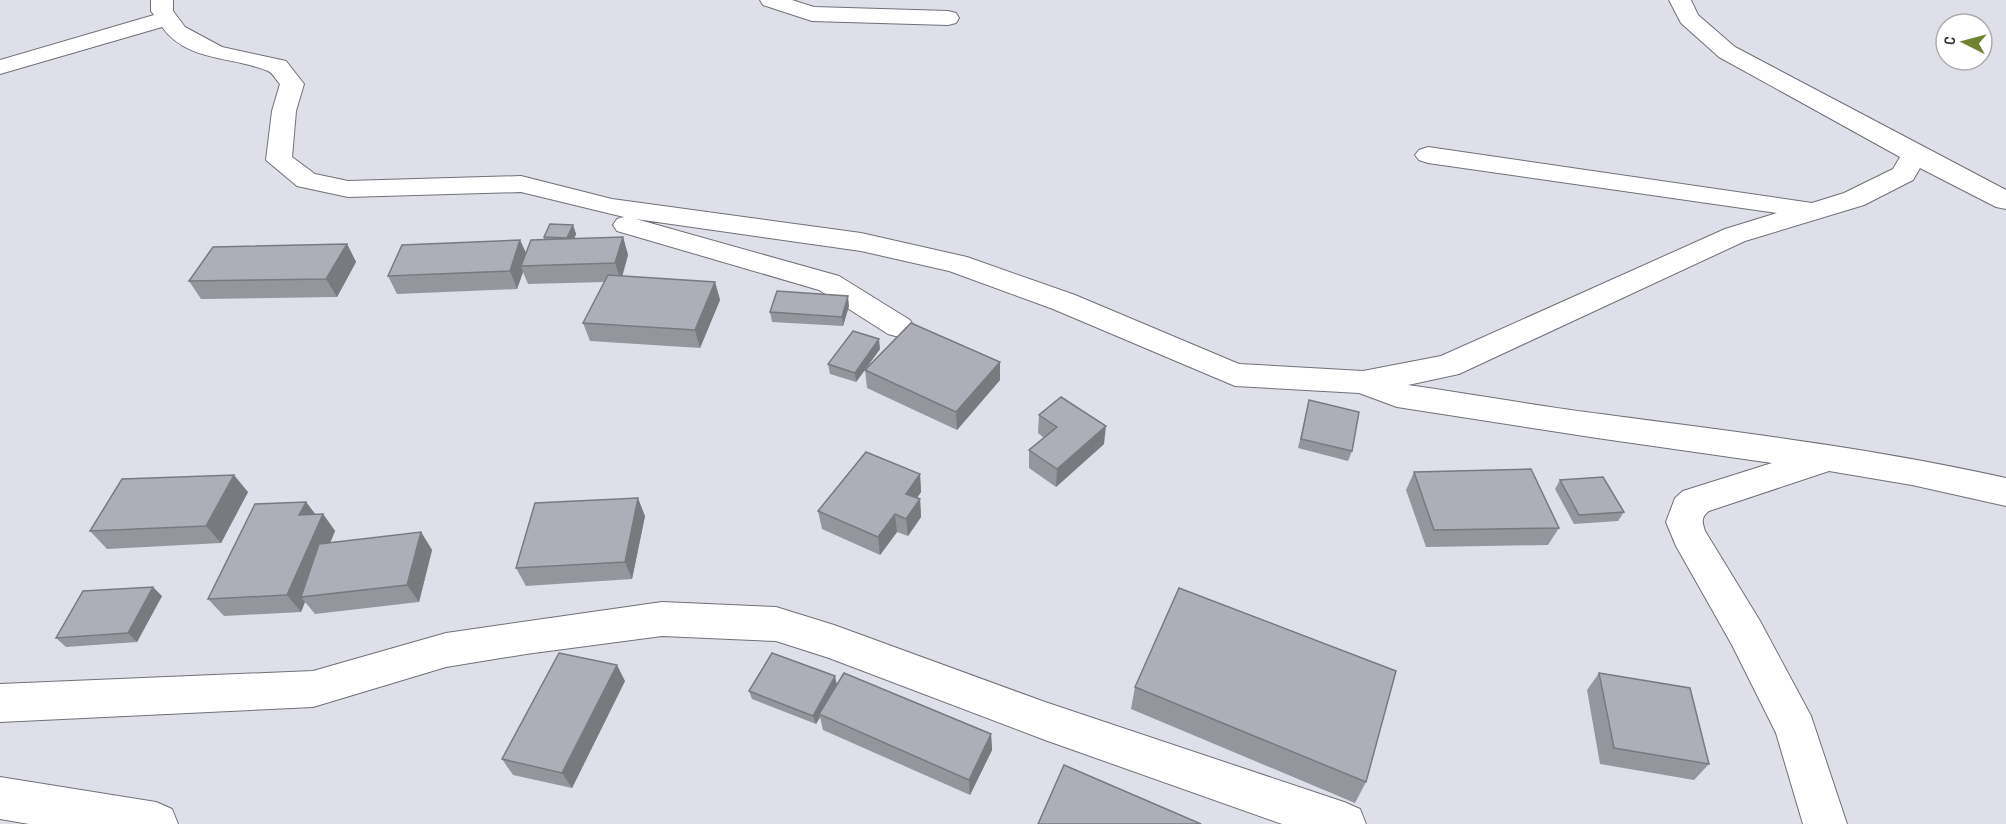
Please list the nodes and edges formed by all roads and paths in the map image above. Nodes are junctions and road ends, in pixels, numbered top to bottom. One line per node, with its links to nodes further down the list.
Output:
1 (771, 0): 4 (street)
2 (1680, 0): 6 (street)
3 (164, 9): 5 (street); 9 (street)
4 (948, 18)
5 (0, 67)
6 (1914, 154): 8 (street); 10 (street)
7 (1428, 155): 10 (street)
8 (2006, 201)
9 (612, 207): 11 (street); 12 (street)
10 (1815, 211): 12 (street)
11 (899, 327)
12 (1363, 382): 13 (street)
13 (1830, 458): 14 (street); 19 (street)
14 (2006, 492)
15 (0, 703): 18 (street)
16 (0, 798): 17 (street)
17 (156, 824)
18 (1344, 824)
19 (1825, 824)

